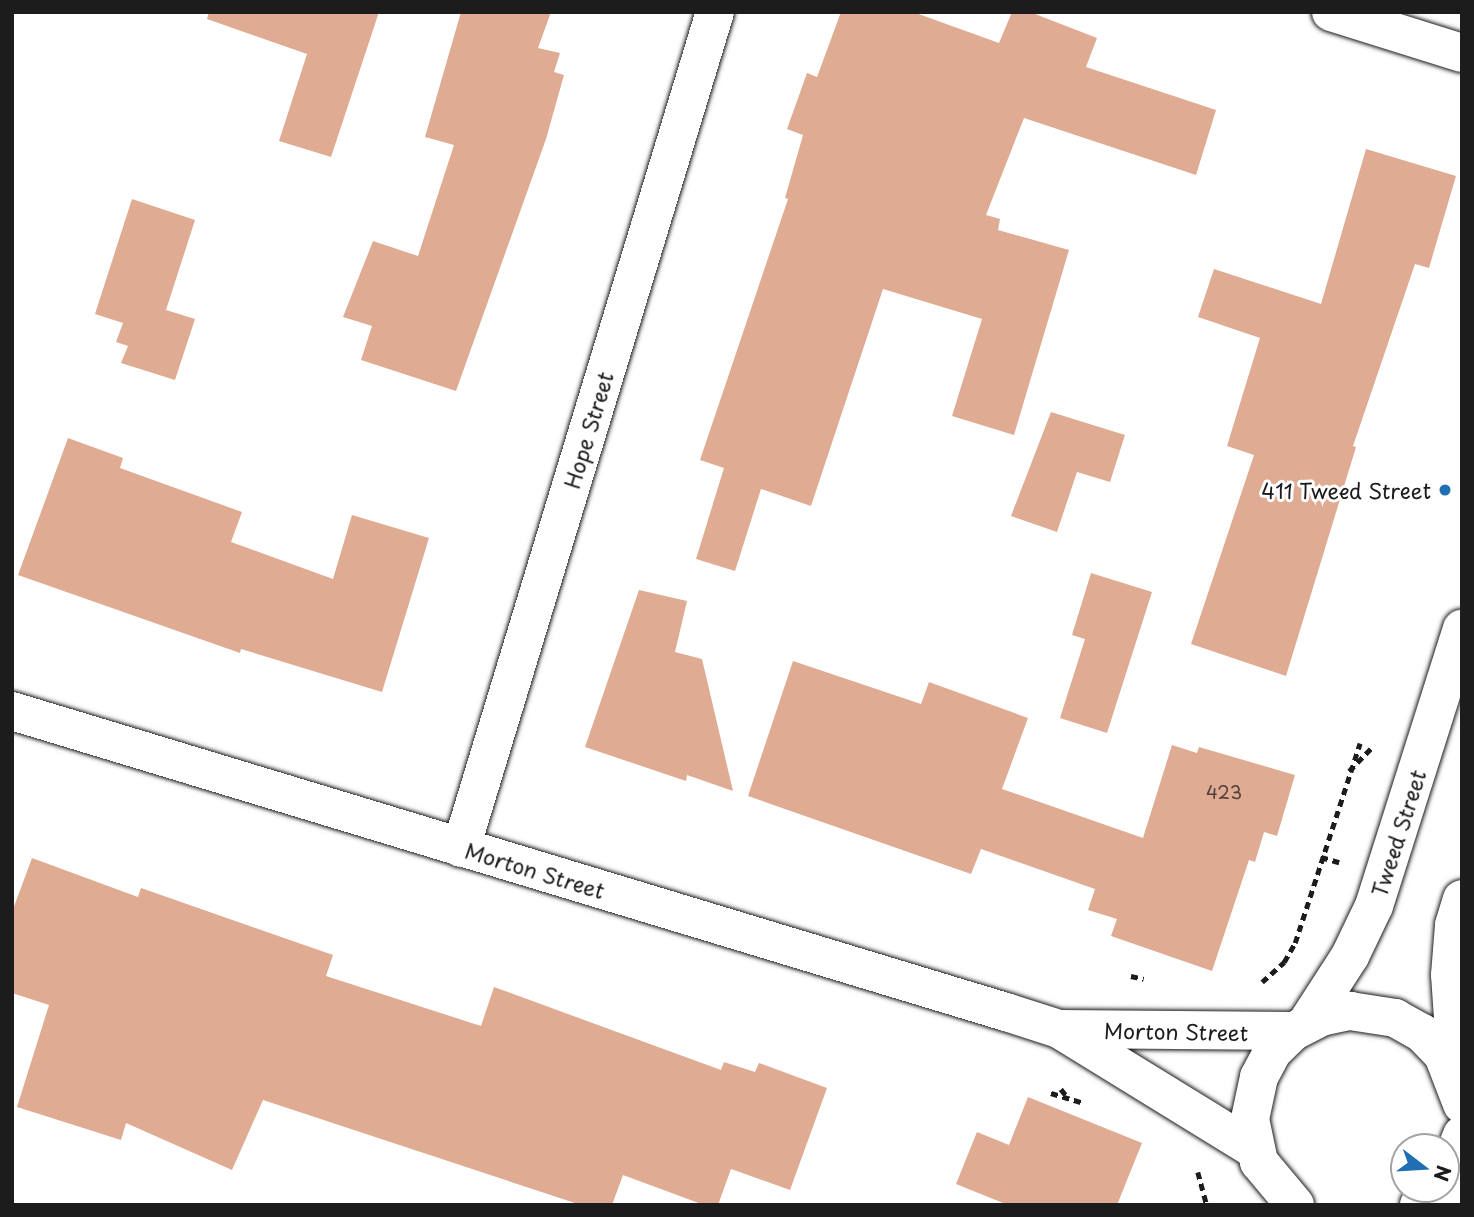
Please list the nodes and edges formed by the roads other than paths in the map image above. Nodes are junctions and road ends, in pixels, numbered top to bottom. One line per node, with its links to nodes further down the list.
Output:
1 (715, 12): 6 (street, Hope Street)
2 (1331, 12): 3 (street)
3 (1462, 52)
4 (1462, 629): 8 (street, Tweed Street)
5 (12, 711): 6 (street, Morton Street)
6 (461, 848): 9 (street, Morton Street)
7 (1462, 899): 10 (street)
8 (1300, 1028): 9 (street, Morton Street); 10 (street); 11 (street, Tweed Street)
9 (1059, 1029): 11 (street, Morton Street)
10 (1460, 1092)
11 (1257, 1156): 12 (street); 13 (street, Morton Street)
12 (1258, 1205)
13 (1295, 1205)

